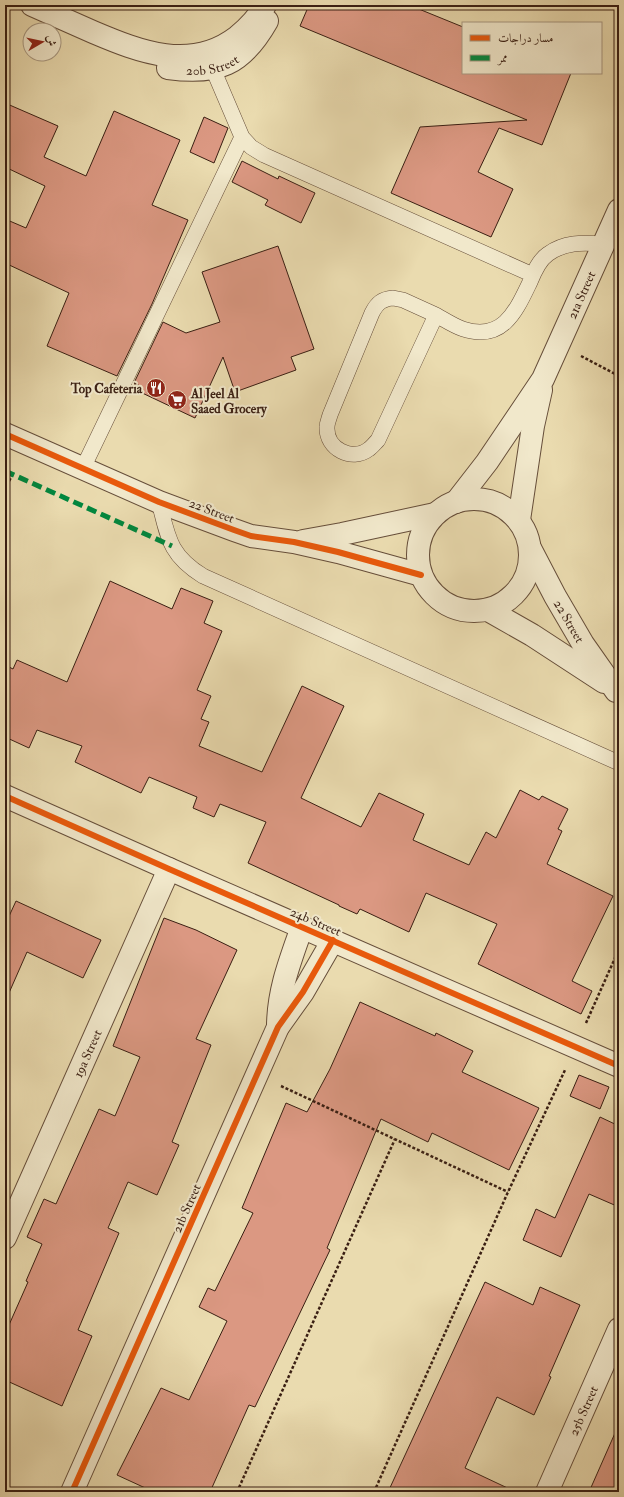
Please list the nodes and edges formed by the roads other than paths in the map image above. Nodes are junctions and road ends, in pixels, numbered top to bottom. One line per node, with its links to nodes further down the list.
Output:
1 (32, 5): 4 (street, 20b Street)
2 (265, 5): 4 (street, 20b Street)
3 (273, 5): 5 (street, 20b Street)
4 (128, 47): 5 (street, 20b Street)
5 (213, 69): 6 (lane)
6 (242, 137): 9 (lane); 13 (lane)
7 (619, 210): 8 (street, 21a Street)
8 (604, 244): 9 (lane); 11 (street, 21a Street)
9 (533, 275): 10 (lane)
10 (436, 315): 10 (lane)
11 (543, 379): 15 (street, 21a Street); 17 (street, 21a Street)
12 (5, 434): 13 (street, 22 Street)
13 (83, 468): 14 (street, 22 Street)
14 (159, 502): 18 (street, 22 Street); 23 (lane)
15 (456, 502): 16 (street); 17 (street)
16 (435, 514): 18 (street, 22 Street); 20 (street)
17 (519, 520): 19 (street)
18 (294, 542): 20 (street, 22 Street)
19 (530, 547): 21 (street); 22 (street, 22 Street)
20 (421, 575): 21 (street)
21 (488, 610): 22 (street, 22 Street)
22 (617, 692)
23 (619, 763)
24 (5, 796): 25 (street, 24b Street)
25 (169, 869): 26 (street, 24b Street); 30 (street, 19a Street)
26 (302, 927): 27 (street, 24b Street); 28 (street, 21b Street)
27 (333, 940): 28 (street, 21b Street); 29 (street, 24b Street)
28 (278, 1027): 32 (street, 21b Street)
29 (619, 1066)
30 (5, 1238)
31 (619, 1329): 33 (street, 25b Street)
32 (72, 1492)
33 (547, 1492)

